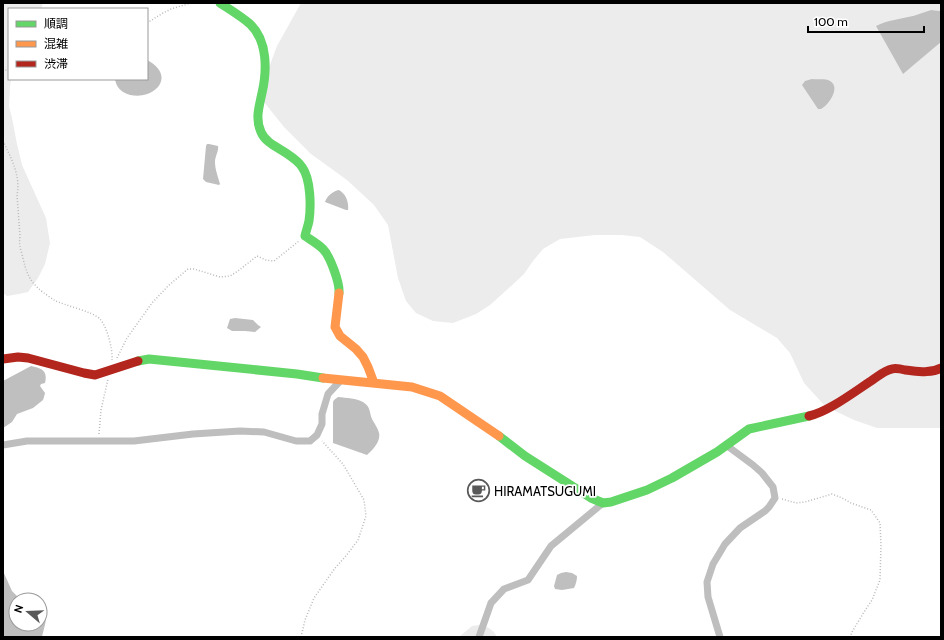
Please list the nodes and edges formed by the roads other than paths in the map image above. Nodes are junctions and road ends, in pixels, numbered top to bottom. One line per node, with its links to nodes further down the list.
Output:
1 (220, 3): 5 (street)
2 (3, 359): 4 (street)
3 (941, 368): 7 (street)
4 (341, 380): 5 (street); 6 (street)
5 (374, 383): 8 (street)
6 (3, 445)
7 (726, 445): 8 (street); 10 (street)
8 (603, 503): 9 (street)
9 (479, 637)
10 (720, 637)

